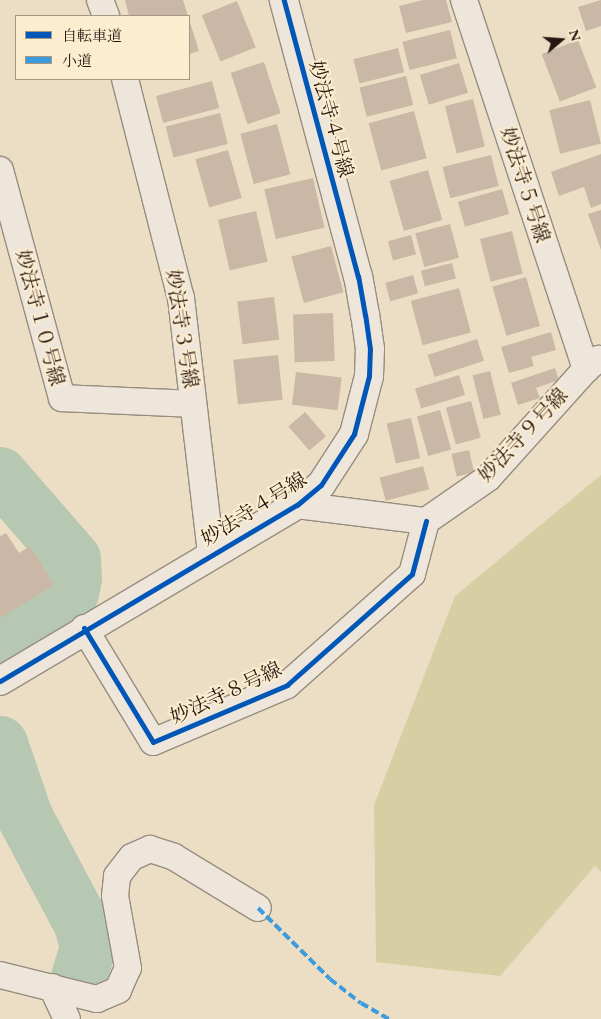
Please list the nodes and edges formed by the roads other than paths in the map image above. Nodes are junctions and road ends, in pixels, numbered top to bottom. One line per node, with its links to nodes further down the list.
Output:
1 (100, 0): 4 (street)
2 (284, 0): 9 (street, 妙法寺４号線)
3 (464, 0): 7 (street, 妙法寺５号線)
4 (106, 15)
5 (125, 80): 8 (street, 妙法寺３号線)
6 (0, 170): 8 (street, 妙法寺１０号線)
7 (593, 363): 10 (street, 妙法寺９号線)
8 (193, 404): 11 (street, 妙法寺３号線)
9 (296, 505): 10 (street); 11 (street, 妙法寺４号線)
10 (426, 520): 12 (street, 妙法寺８号線)
11 (211, 554): 12 (street, 妙法寺４号線)
12 (84, 628): 13 (street, 妙法寺４号線)
13 (0, 681)
14 (258, 908): 16 (street)
15 (0, 975): 16 (street)
16 (52, 988): 17 (street)
17 (67, 1019)

